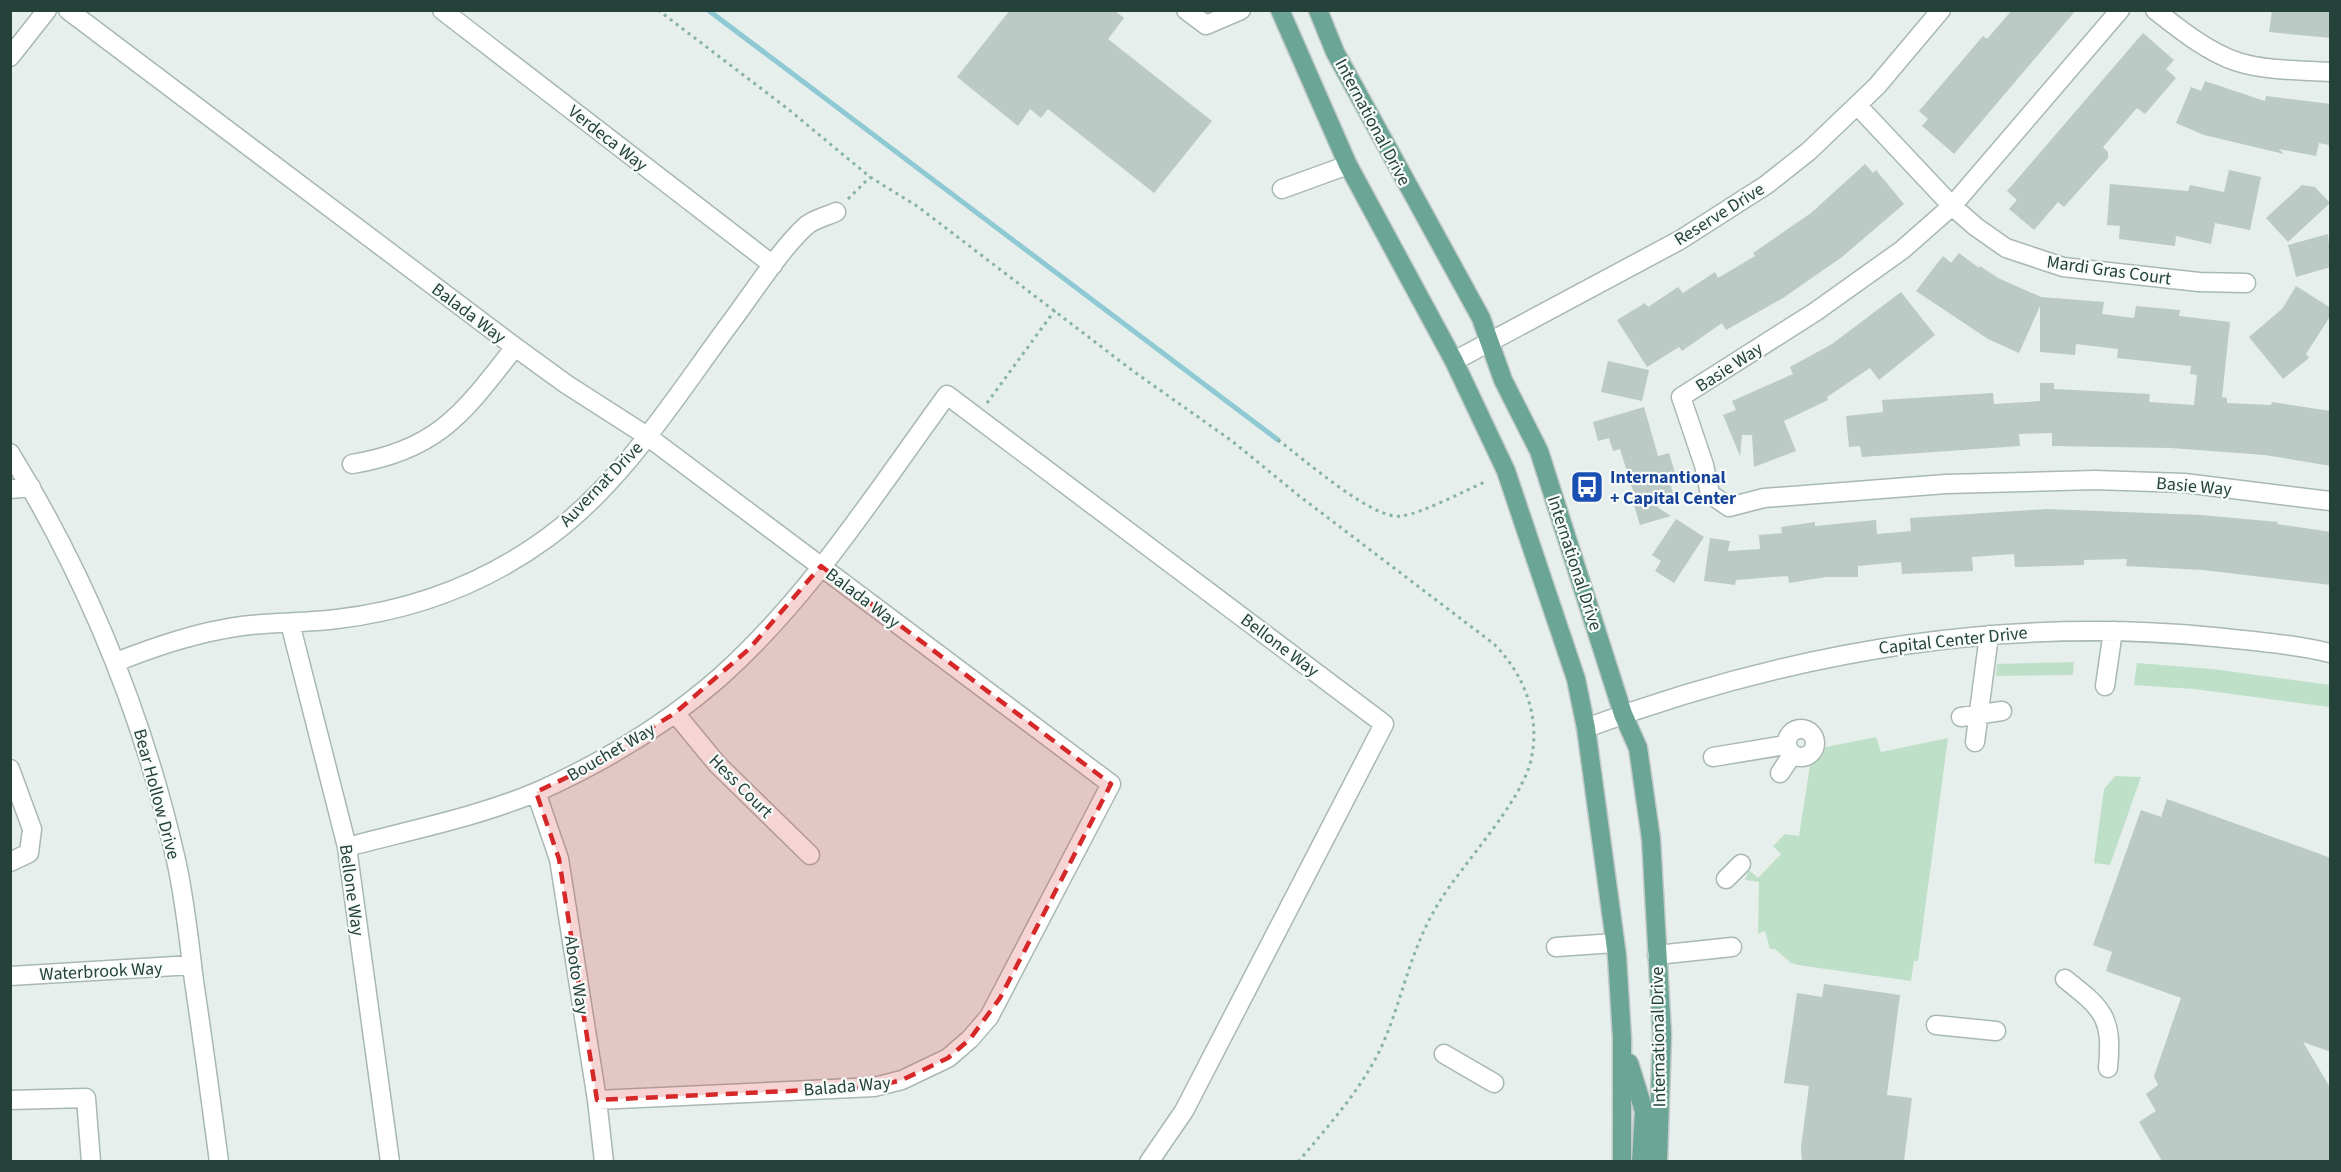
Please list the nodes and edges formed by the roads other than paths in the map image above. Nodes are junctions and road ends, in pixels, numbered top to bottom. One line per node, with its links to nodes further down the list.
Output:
1 (46, 10): 11 (street)
2 (68, 10): 21 (street, Balada Way)
3 (442, 10): 18 (street, Verdeca Way)
4 (1186, 10): 5 (street)
5 (1241, 10)
6 (1280, 10): 14 (main road, International Drive)
7 (1318, 10): 20 (main road, International Drive)
8 (1941, 10): 13 (street, Reserve Drive)
9 (2120, 10): 16 (street, Basie Way)
10 (2156, 10): 12 (street)
11 (10, 57)
12 (2331, 72)
13 (1857, 105): 16 (street, Mardi Gras Court); 20 (street, Reserve Drive)
14 (1348, 165): 15 (street); 22 (main road, International Drive)
15 (1282, 189)
16 (1952, 206): 19 (street, Mardi Gras Court); 28 (street, Basie Way)
17 (836, 212): 18 (street, Auvernat Drive)
18 (773, 265): 23 (street, Auvernat Drive)
19 (2246, 283)
20 (1489, 342): 22 (street, Reserve Drive); 38 (main road, International Drive)
21 (515, 347): 23 (street, Balada Way); 25 (street)
22 (1454, 361): 40 (main road, International Drive)
23 (647, 436): 29 (street, Balada Way); 30 (street, Auvernat Drive)
24 (10, 453): 26 (street, Bear Hollow Drive)
25 (352, 464)
26 (31, 488): 27 (street); 34 (street, Bear Hollow Drive)
27 (10, 489)
28 (2331, 501)
29 (821, 566): 37 (street, Bouchet Way); 65 (street, Balada Way); 70 (street, Bellone Way)
30 (290, 623): 34 (street, Auvernat Drive); 46 (street, Bellone Way)
31 (2113, 631): 32 (street, Capital Center Drive); 33 (street, Capital Center Drive); 35 (street)
32 (1989, 634): 38 (street, Capital Center Drive); 39 (street)
33 (2331, 653)
34 (116, 662): 55 (street, Bear Hollow Drive)
35 (2105, 687)
36 (2002, 711): 39 (street)
37 (675, 714): 45 (street, Bouchet Way); 47 (street, Hess Court)
38 (1623, 714): 40 (street, Capital Center Drive); 54 (main road, International Drive)
39 (1970, 715): 41 (street)
40 (1586, 728): 51 (main road, International Drive)
41 (1975, 742)
42 (1713, 758): 44 (street)
43 (10, 769): 48 (street)
44 (1780, 773)
45 (536, 792): 46 (street, Bouchet Way); 65 (street, Aboto Way)
46 (347, 847): 68 (street, Bellone Way)
47 (810, 855)
48 (10, 862)
49 (1742, 864): 50 (street)
50 (1726, 879)
51 (1616, 944): 52 (street); 60 (main road, International Drive)
52 (1556, 947)
53 (1732, 947): 54 (street)
54 (1657, 955): 73 (main road, International Drive)
55 (192, 965): 56 (street, Waterbrook Way); 67 (street, Bear Hollow Drive)
56 (10, 976)
57 (2065, 979): 62 (street)
58 (1936, 1025): 59 (street)
59 (1996, 1031)
60 (1622, 1038): 71 (main road, International Drive); 72 (main road)
61 (1444, 1054): 63 (street)
62 (2108, 1068)
63 (1494, 1083)
64 (10, 1100): 66 (street)
65 (597, 1100): 69 (street, Aboto Way)
66 (91, 1161)
67 (219, 1161)
68 (390, 1161)
69 (604, 1161)
70 (1149, 1161)
71 (1622, 1161)
72 (1641, 1161)
73 (1658, 1161)

